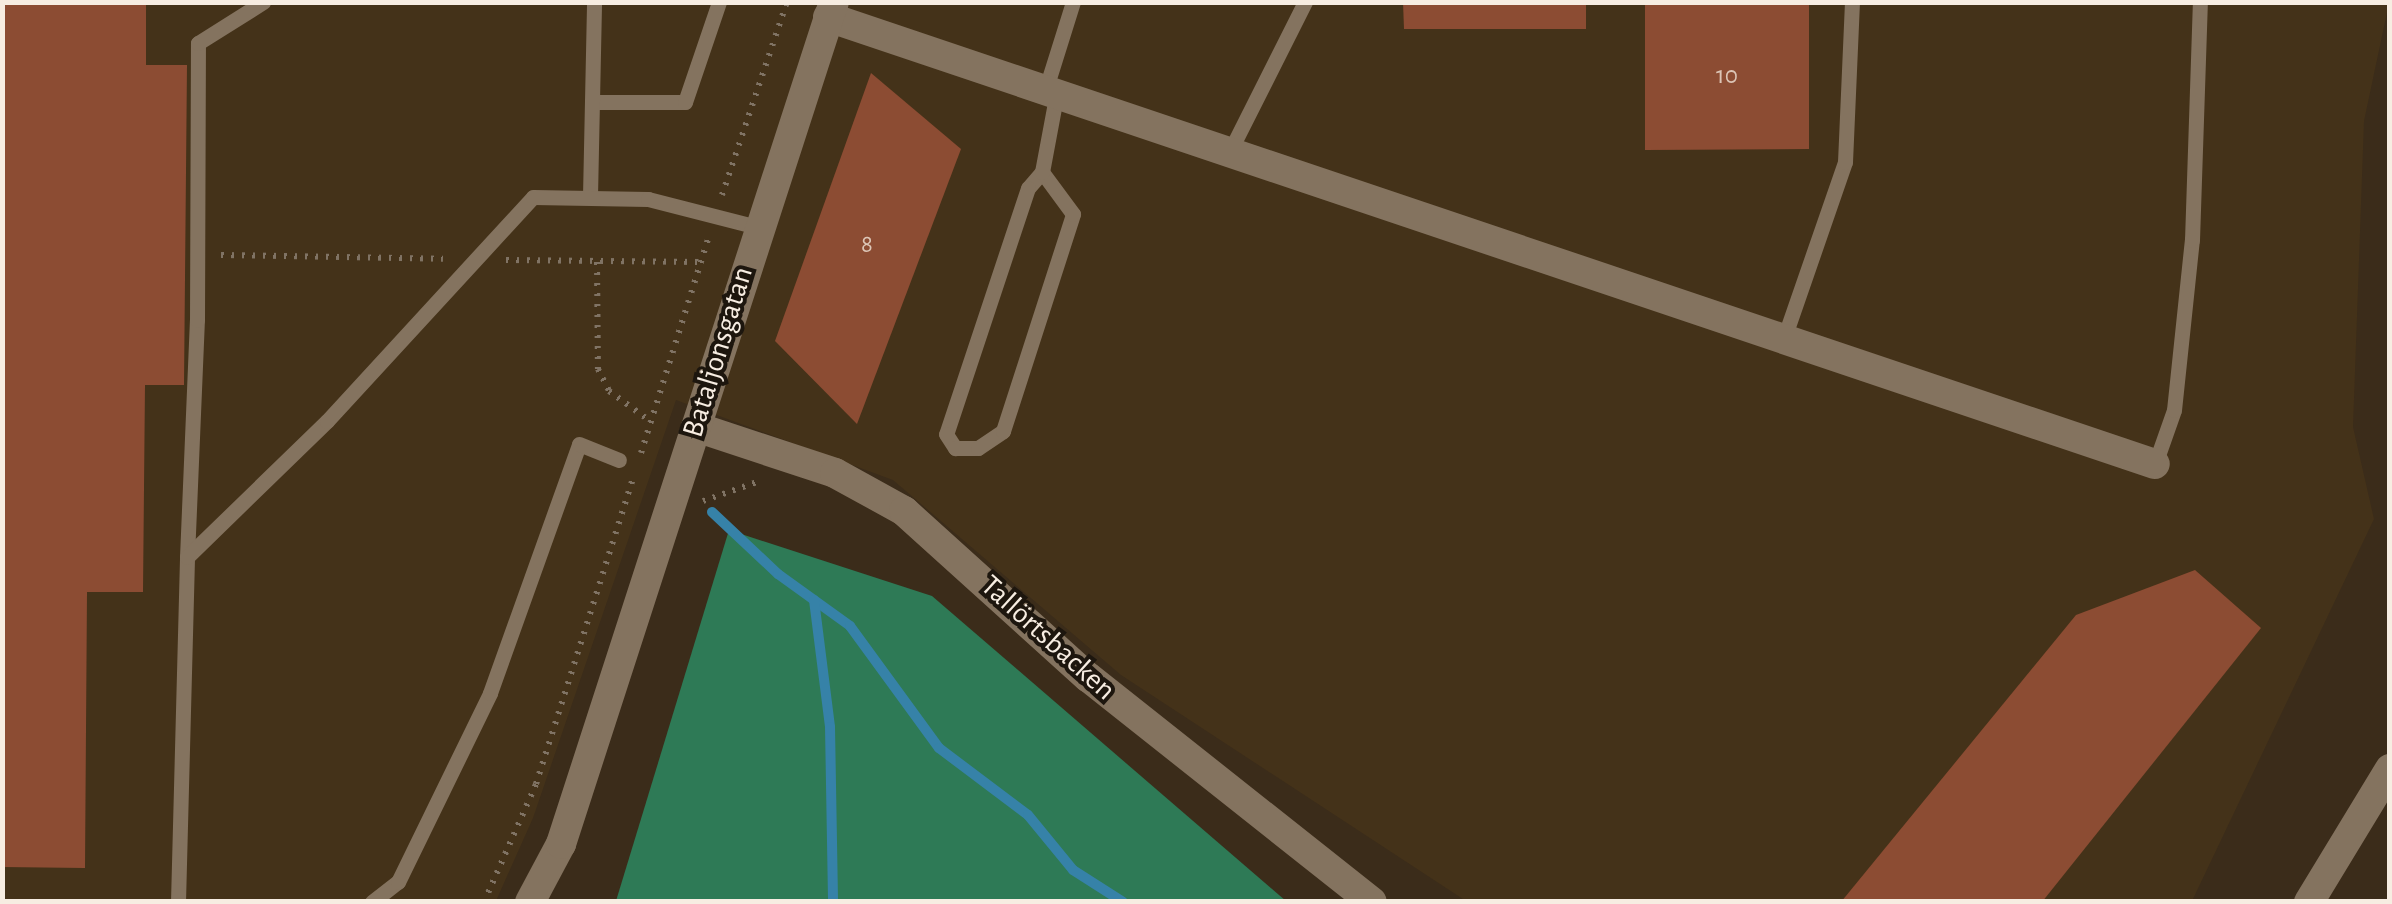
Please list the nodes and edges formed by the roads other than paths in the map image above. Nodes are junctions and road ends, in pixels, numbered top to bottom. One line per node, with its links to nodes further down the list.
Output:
1 (263, 2): 19 (lane)
2 (594, 2): 10 (lane)
3 (719, 2): 10 (lane)
4 (1074, 2): 9 (lane)
5 (1305, 2): 11 (lane)
6 (1852, 2): 15 (lane)
7 (2200, 2): 18 (lane)
8 (831, 10): 9 (street, Bataljonsgatan); 14 (street, Bataljonsgatan)
9 (1052, 90): 11 (street, Bataljonsgatan); 12 (lane)
10 (592, 102): 13 (lane)
11 (1230, 149): 15 (street, Bataljonsgatan)
12 (1042, 172): 12 (lane)
13 (590, 196): 14 (lane); 19 (lane)
14 (757, 227): 16 (street, Bataljonsgatan)
15 (1783, 341): 18 (street, Bataljonsgatan)
16 (696, 427): 23 (street, Bataljonsgatan); 24 (street, Tallörtsbacken)
17 (619, 460): 22 (lane)
18 (2155, 464)
19 (186, 557): 21 (lane)
20 (2390, 769): 25 (street)
21 (178, 902)
22 (372, 902)
23 (530, 902)
24 (1372, 902)
25 (2309, 902)

